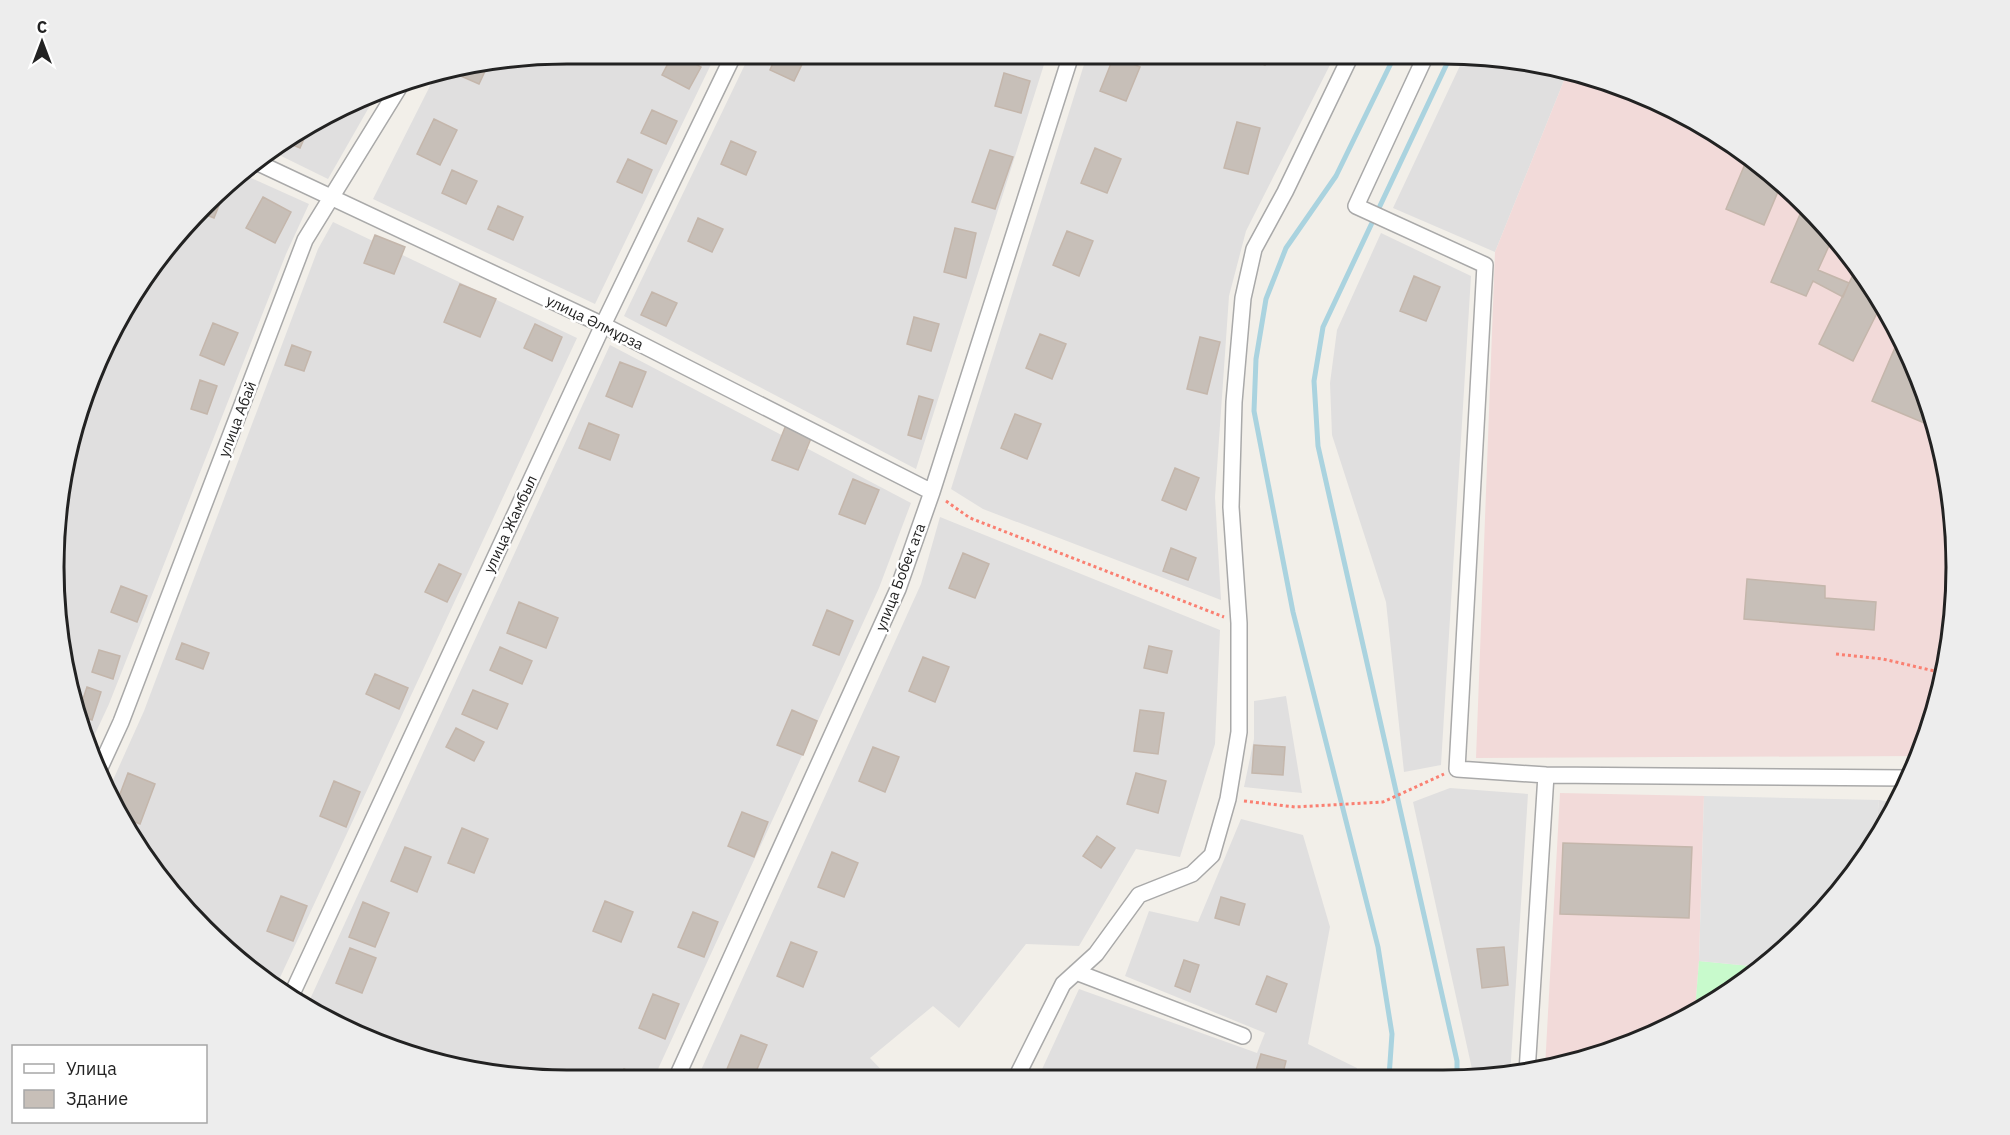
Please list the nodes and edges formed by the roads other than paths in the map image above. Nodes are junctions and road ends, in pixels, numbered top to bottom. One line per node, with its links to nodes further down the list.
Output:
1 (729, 64): 8 (street, улица Жамбыл)
2 (1068, 64): 9 (street, улица Бобек ата)
3 (1347, 64): 13 (street)
4 (1422, 64): 11 (street)
5 (394, 96): 7 (street, улица Абай)
6 (264, 166): 7 (street, улица Әлмұрза)
7 (332, 198): 8 (street, улица Әлмұрза); 10 (street, улица Абай)
8 (603, 325): 9 (street, улица Әлмұрза); 14 (street, улица Жамбыл)
9 (932, 492): 17 (street, улица Бобек ата)
10 (103, 761)
11 (1546, 775): 12 (street); 16 (street)
12 (1899, 778)
13 (1076, 972): 15 (street); 18 (street)
14 (294, 990)
15 (1243, 1036)
16 (1528, 1063)
17 (680, 1070)
18 (1020, 1070)

